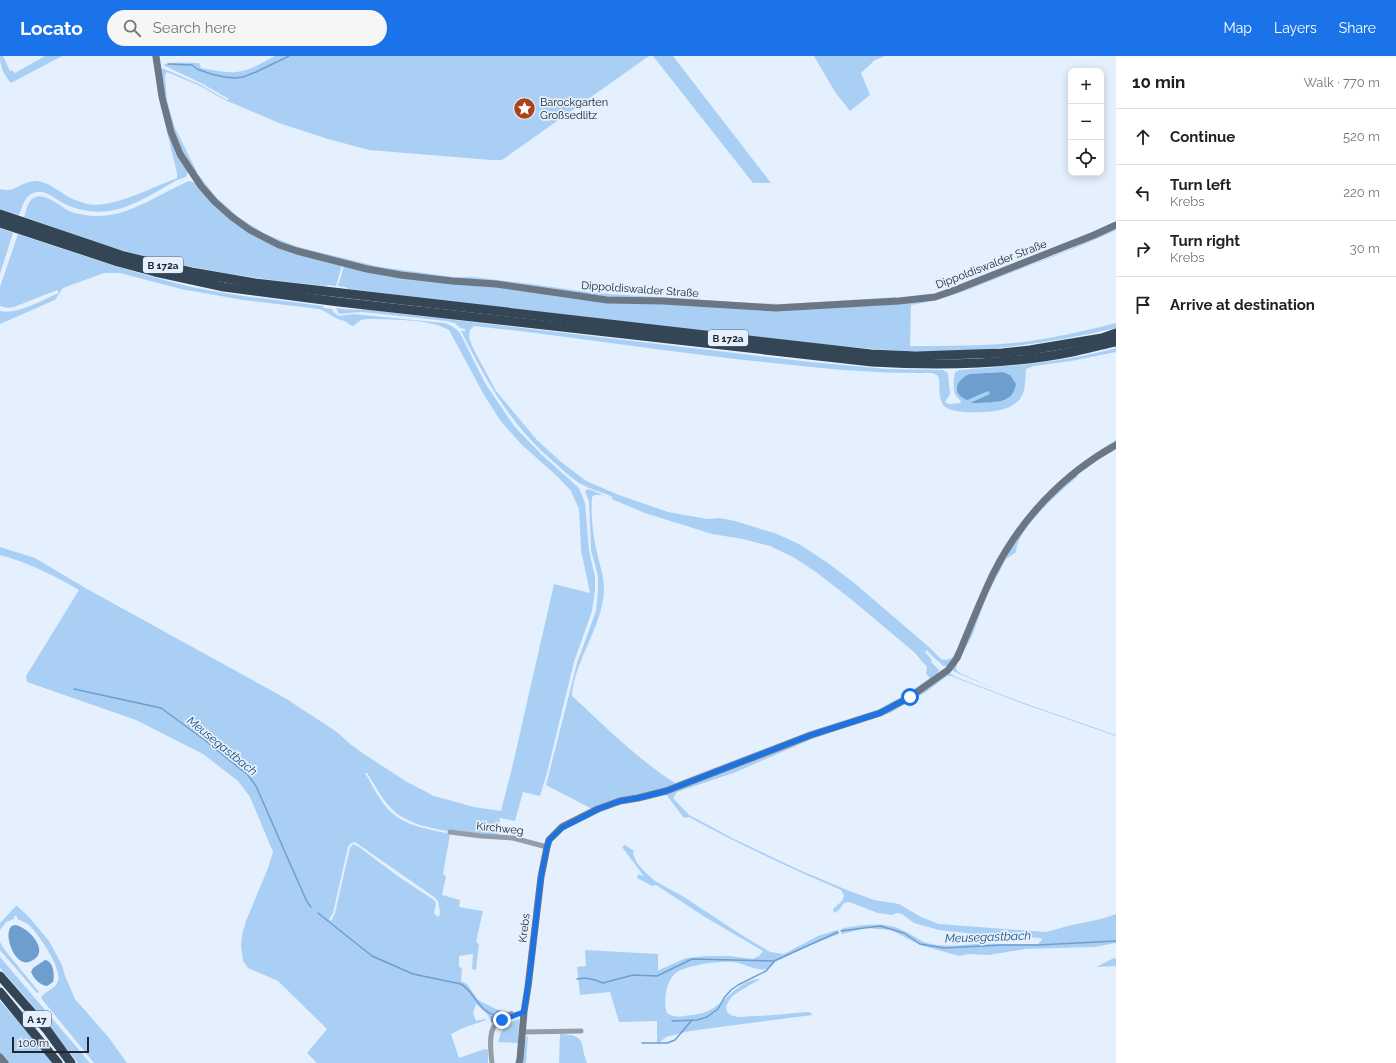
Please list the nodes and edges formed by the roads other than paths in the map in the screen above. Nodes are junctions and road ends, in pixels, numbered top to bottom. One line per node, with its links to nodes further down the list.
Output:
1 (156, 56): 4 (street, Dippoldiswalder Straße)
2 (0, 214): 5 (highway, B 172a)
3 (0, 223): 5 (highway, B 172a)
4 (1116, 225)
5 (336, 297): 6 (highway, B 172a); 7 (highway, B 172a)
6 (1116, 334)
7 (1116, 342)
8 (1116, 445): 10 (street)
9 (450, 832): 10 (street, Kirchweg)
10 (547, 847): 13 (street, Krebs)
11 (0, 976): 19 (highway, A 17)
12 (0, 992): 18 (highway, A 17)
13 (524, 1012): 15 (street, Krebs); 20 (street)
14 (581, 1031): 15 (street)
15 (523, 1032): 21 (street, Krebs)
16 (0, 1057): 17 (street)
17 (5, 1063)
18 (58, 1063)
19 (71, 1063)
20 (492, 1063)
21 (518, 1063)

